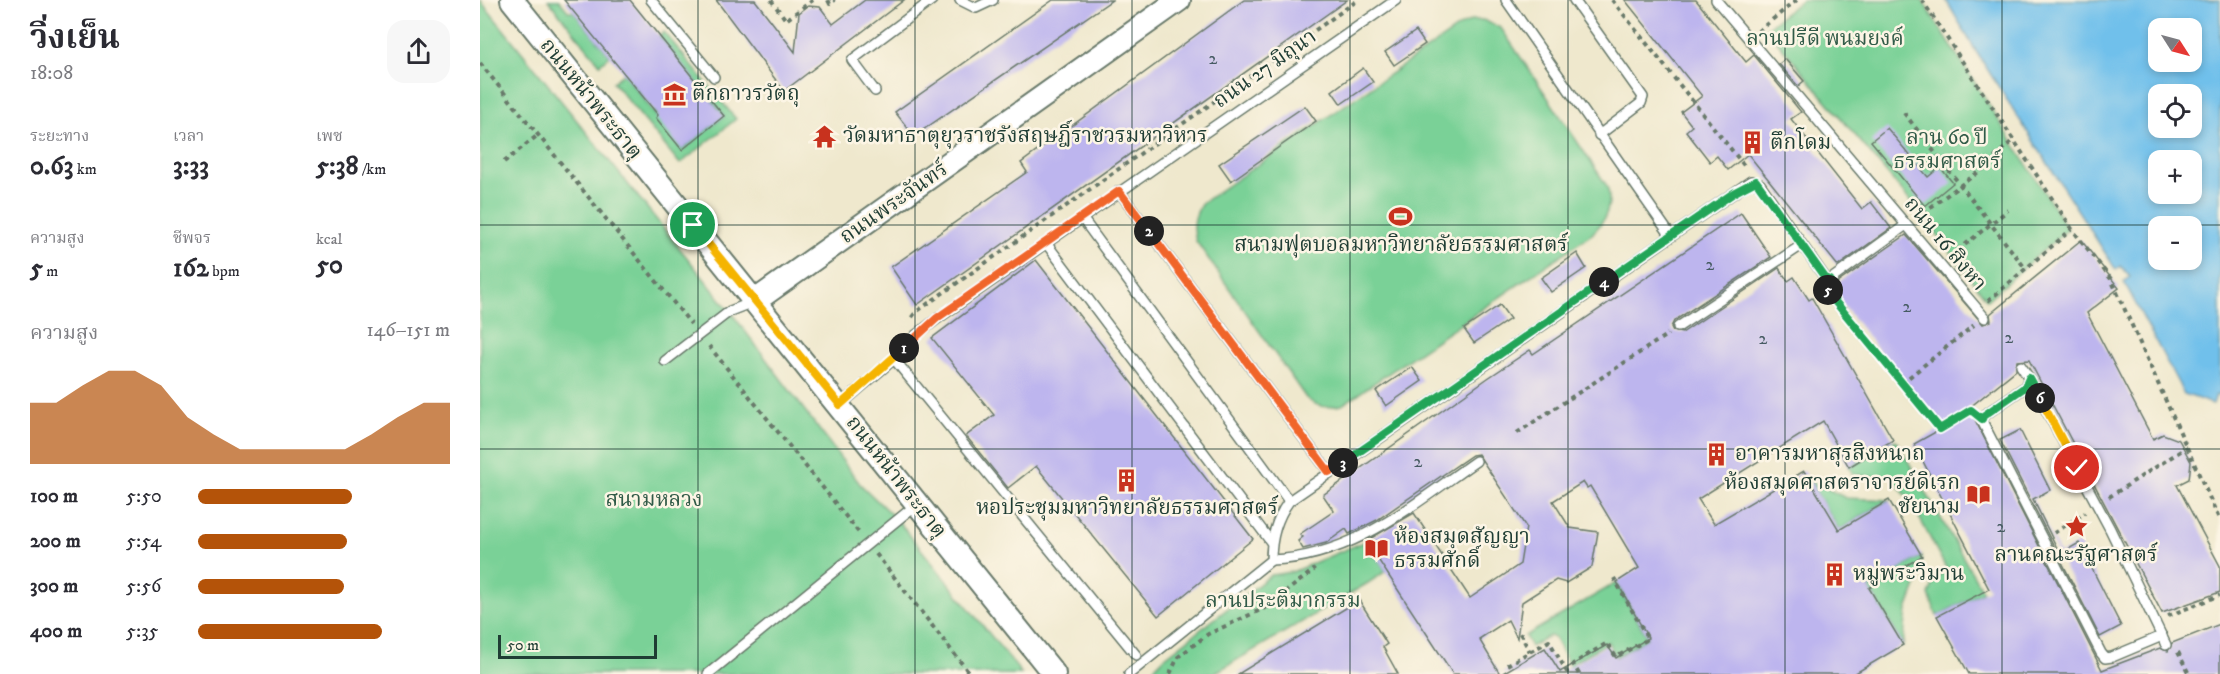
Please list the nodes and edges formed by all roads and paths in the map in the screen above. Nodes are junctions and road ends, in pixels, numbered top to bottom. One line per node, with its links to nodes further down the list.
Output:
1 (512, 0): 42 (street, ถนนหน้าพระธาตุ)
2 (651, 0): 21 (lane)
3 (771, 0): 4 (path)
4 (813, 0)
5 (828, 0): 6 (path)
6 (835, 0)
7 (932, 0): 22 (lane)
8 (960, 0): 9 (lane)
9 (993, 0)
10 (1179, 0): 42 (street, ถนนพระจันทร์)
11 (1358, 0): 45 (path)
12 (1396, 0): 30 (lane, ถนน 27 มิถุนา)
13 (1506, 0): 25 (lane)
14 (1574, 0): 25 (lane)
15 (1612, 0): 28 (path)
16 (1716, 0): 19 (lane, ถนน 16 สิงหา)
17 (1797, 0): 19 (path)
18 (1922, 0): 26 (path)
19 (1748, 39): 34 (lane, ถนน 16 สิงหา)
20 (480, 64): 24 (path)
21 (714, 77)
22 (875, 91)
23 (1904, 113): 29 (path)
24 (538, 135): 27 (path); 47 (path)
25 (1599, 135): 36 (lane)
26 (2013, 140): 29 (path); 35 (path)
27 (504, 162)
28 (1756, 181): 36 (lane); 38 (lane)
29 (1960, 186): 33 (path); 34 (path)
30 (1119, 191): 32 (lane, ถนน 27 มิถุนา); 58 (lane)
31 (2008, 210): 33 (path)
32 (1082, 218): 37 (lane, ถนน 27 มิถุนา); 59 (lane)
33 (1990, 224): 39 (path); 40 (path)
34 (1906, 225): 41 (lane); 44 (lane, ถนน 16 สิงหา)
35 (2072, 229): 40 (path); 56 (path)
36 (1671, 236): 58 (lane)
37 (1046, 243): 48 (lane, ถนน 27 มิถุนา); 65 (lane)
38 (1802, 245): 41 (lane); 46 (lane)
39 (1952, 256)
40 (2026, 269): 43 (path)
41 (1830, 280): 52 (path)
42 (755, 301): 47 (lane); 53 (street, ถนนหน้าพระธาตุ)
43 (1987, 303)
44 (1984, 318): 52 (path)
45 (910, 321)
46 (1678, 327): 55 (path)
47 (699, 334): 49 (lane); 66 (path)
48 (894, 359): 53 (lane, ถนน 27 มิถุนา); 74 (lane)
49 (665, 361)
50 (2020, 366): 51 (lane)
51 (2029, 378): 54 (lane); 72 (lane)
52 (1902, 383): 54 (path)
53 (840, 405): 61 (street, ถนนหน้าพระธาตุ)
54 (1982, 419): 64 (lane)
55 (1518, 433)
56 (2187, 447): 60 (path); 63 (path)
57 (1476, 461): 67 (lane)
58 (1329, 472): 59 (lane)
59 (1289, 501): 65 (lane)
60 (2102, 502)
61 (917, 504): 66 (lane); 78 (street, ถนนหน้าพระธาตุ)
62 (2093, 507): 64 (path)
63 (2220, 521)
64 (2043, 540): 72 (lane)
65 (1271, 542): 67 (lane)
66 (869, 546): 76 (lane); 77 (path)
67 (1271, 560): 79 (lane)
68 (1614, 578): 81 (path)
69 (2220, 596): 70 (path)
70 (2162, 618)
71 (1520, 633): 73 (path)
72 (2168, 643): 82 (path)
73 (1530, 652): 75 (path); 80 (path)
74 (1136, 655)
75 (1507, 665)
76 (708, 674)
77 (970, 674)
78 (1054, 674)
79 (1129, 674)
80 (1564, 674)
81 (1579, 674)
82 (2189, 674)

